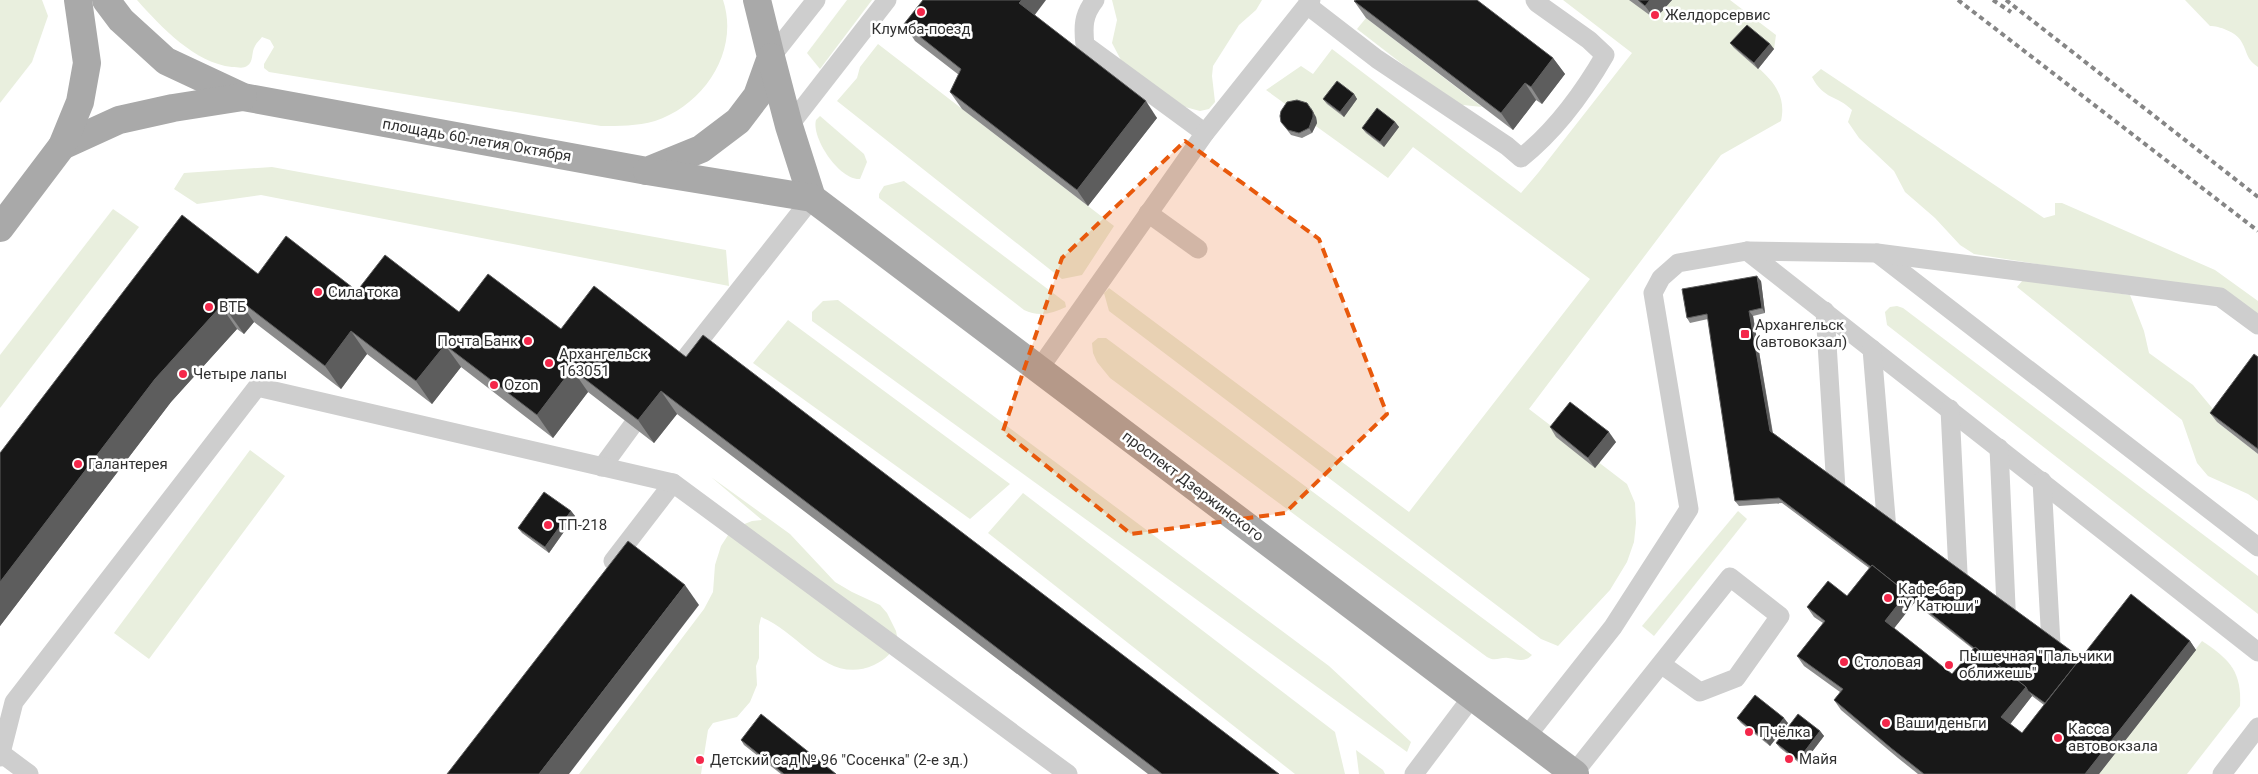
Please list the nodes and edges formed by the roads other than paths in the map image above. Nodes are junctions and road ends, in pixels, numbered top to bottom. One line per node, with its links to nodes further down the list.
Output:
1 (78, 0): 13 (main road)
2 (106, 0): 10 (main road, площадь 60-летия Октября)
3 (757, 0): 9 (main road)
4 (816, 0): 9 (lane)
5 (887, 0): 11 (lane)
6 (1095, 0): 12 (lane)
7 (1535, 0): 8 (lane)
8 (1309, 3): 12 (lane)
9 (771, 57): 11 (main road); 14 (main road)
10 (243, 97): 13 (main road); 14 (main road, площадь 60-летия Октября)
11 (789, 126): 15 (main road)
12 (1205, 133): 16 (lane)
13 (62, 146): 17 (main road)
14 (647, 172): 15 (main road, площадь 60-летия Октября)
15 (812, 198): 24 (lane); 25 (main road, проспект Дзержинского)
16 (1148, 213): 18 (lane); 25 (lane)
17 (0, 228)
18 (1198, 249)
19 (1748, 251): 20 (lane); 21 (lane); 43 (lane)
20 (1877, 253): 22 (lane); 33 (lane)
21 (1825, 312): 23 (lane); 32 (lane)
22 (2258, 325)
23 (1872, 349): 26 (lane); 34 (lane)
24 (681, 364)
25 (1039, 369): 41 (main road, проспект Дзержинского)
26 (1950, 410): 28 (lane); 36 (lane)
27 (632, 426): 29 (lane)
28 (1999, 448): 30 (lane); 37 (lane)
29 (602, 468): 31 (lane); 44 (lane)
30 (2042, 481): 38 (lane); 40 (lane)
31 (673, 483): 35 (lane); 47 (lane)
32 (1838, 514)
33 (2258, 546)
34 (1889, 551)
35 (601, 577)
36 (1960, 608)
37 (2007, 639)
38 (2258, 652)
39 (1661, 664): 39 (lane); 48 (lane)
40 (2052, 671)
41 (1472, 697): 43 (main road, проспект Дзержинского); 45 (lane)
42 (2258, 727): 49 (lane)
43 (1526, 737): 48 (main road, проспект Дзержинского)
44 (1, 755): 46 (lane)
45 (1419, 772)
46 (29, 774)
47 (1068, 774)
48 (1574, 774)
49 (2222, 774)

